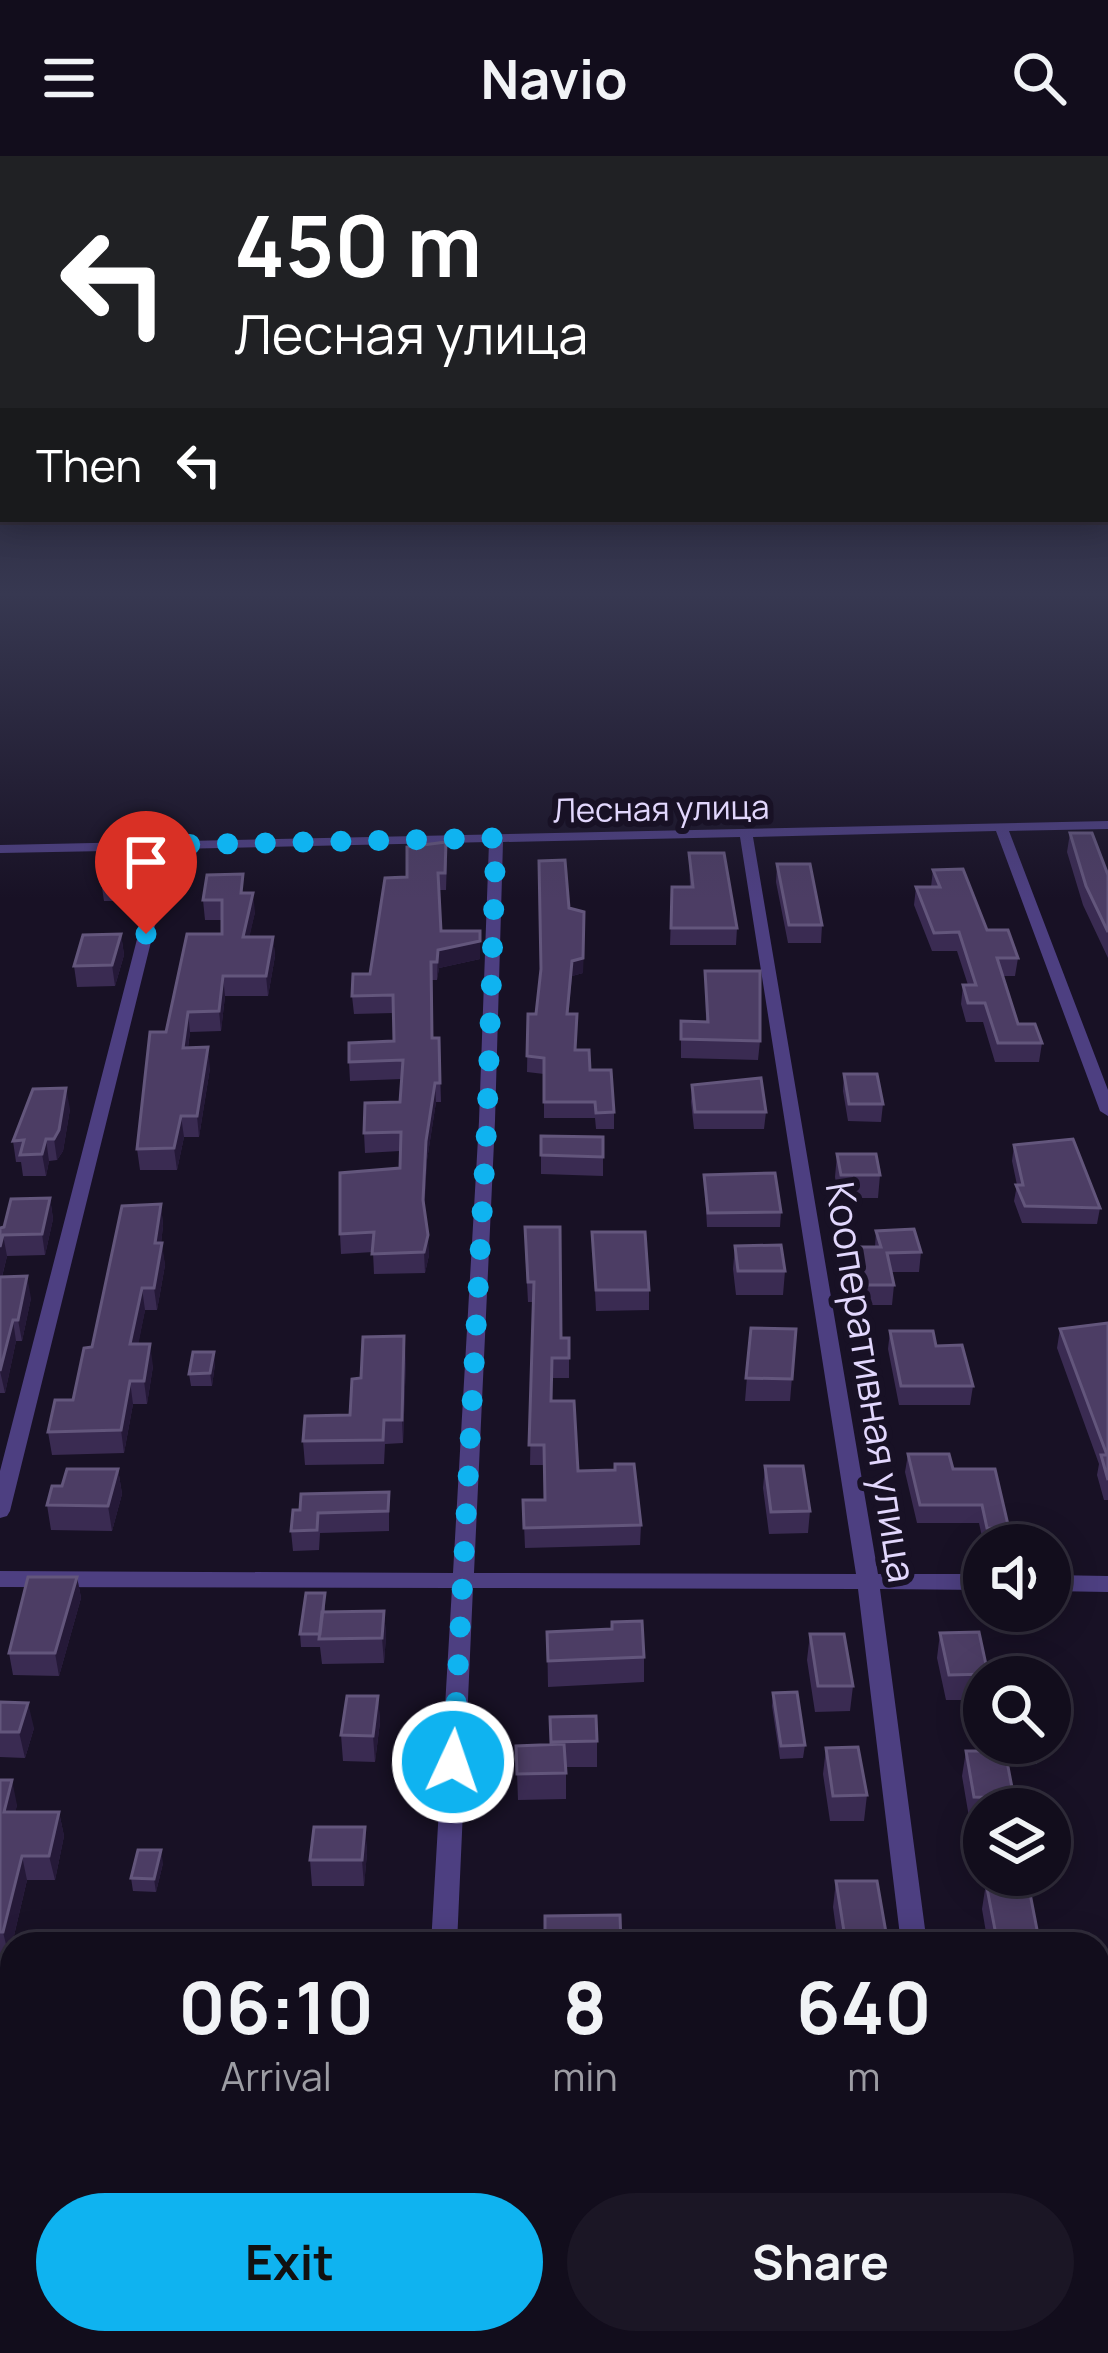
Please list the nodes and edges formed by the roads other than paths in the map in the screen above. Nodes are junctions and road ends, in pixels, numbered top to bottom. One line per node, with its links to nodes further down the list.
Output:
1 (1108, 825): 2 (street, Лесная улица)
2 (1001, 827): 3 (street, Лесная улица); 7 (street)
3 (746, 833): 4 (street, Лесная улица); 10 (street, Кооперативная улица)
4 (496, 838): 5 (street, Лесная улица); 11 (street)
5 (168, 845): 6 (street, Лесная улица); 8 (street)
6 (0, 849)
7 (1108, 1111)
8 (0, 1511)
9 (0, 1579): 11 (street)
10 (868, 1580): 11 (street); 12 (street); 16 (street, Кооперативная улица)
11 (462, 1581): 15 (street)
12 (963, 1582)
13 (1071, 1583): 14 (street)
14 (1108, 1583)
15 (445, 1932)
16 (912, 1932)

